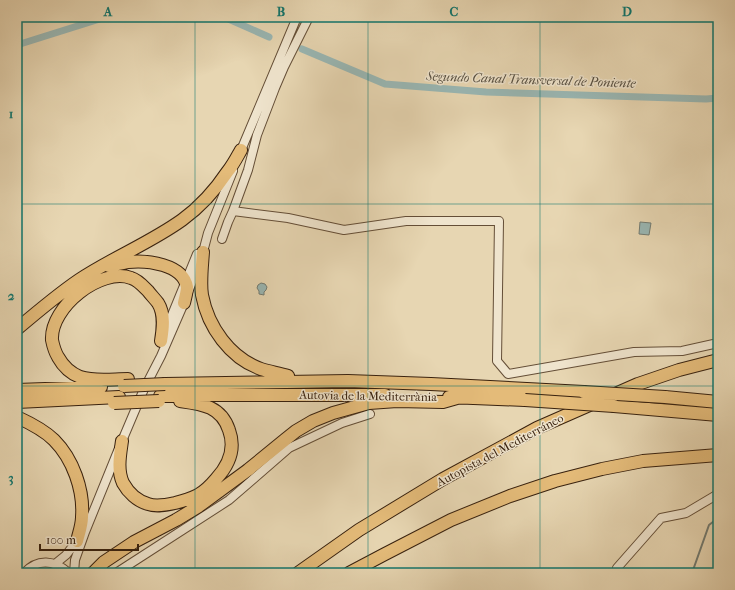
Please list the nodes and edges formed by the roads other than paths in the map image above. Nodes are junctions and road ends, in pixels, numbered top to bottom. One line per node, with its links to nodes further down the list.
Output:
1 (297, 17): 3 (street)
2 (309, 17): 4 (street)
3 (241, 150): 5 (street); 8 (highway)
4 (233, 211): 6 (street); 13 (street)
5 (208, 233): 7 (street); 9 (street)
6 (222, 239)
7 (203, 252): 10 (street); 15 (highway)
8 (96, 270): 9 (highway); 11 (highway)
9 (185, 283): 10 (highway); 12 (street)
10 (184, 303): 19 (street)
11 (17, 329)
12 (161, 341): 18 (highway); 19 (street)
13 (718, 343)
14 (718, 360): 41 (highway, Autopista del Mediterráneo)
15 (288, 376): 16 (highway); 17 (highway)
16 (166, 381): 17 (highway, Autovia de la Mediterrània); 18 (highway, Autovia de la Mediterrània, bridge)
17 (348, 382): 25 (highway, Autovia de la Mediterrània, bridge)
18 (126, 383): 20 (highway, Autovia de la Mediterrània)
19 (144, 389): 30 (street)
20 (17, 390)
21 (457, 398): 22 (highway, Autovia de la Mediterrània); 28 (highway, Autovia de la Mediterrània, bridge); 39 (highway)
22 (160, 399): 23 (highway, Autovia de la Mediterrània); 30 (highway)
23 (117, 400): 24 (highway, Autovia de la Mediterrània); 26 (highway)
24 (17, 402)
25 (718, 402)
26 (17, 408)
27 (370, 414): 40 (street)
28 (718, 415)
29 (17, 417): 33 (highway)
30 (122, 441): 33 (street)
31 (718, 455): 42 (highway)
32 (718, 494): 35 (street)
33 (81, 537): 34 (street); 38 (street)
34 (55, 564): 36 (street); 37 (street)
35 (617, 568)
36 (24, 573)
37 (69, 573)
38 (74, 573)
39 (93, 573)
40 (116, 573)
41 (298, 573)
42 (349, 573)

